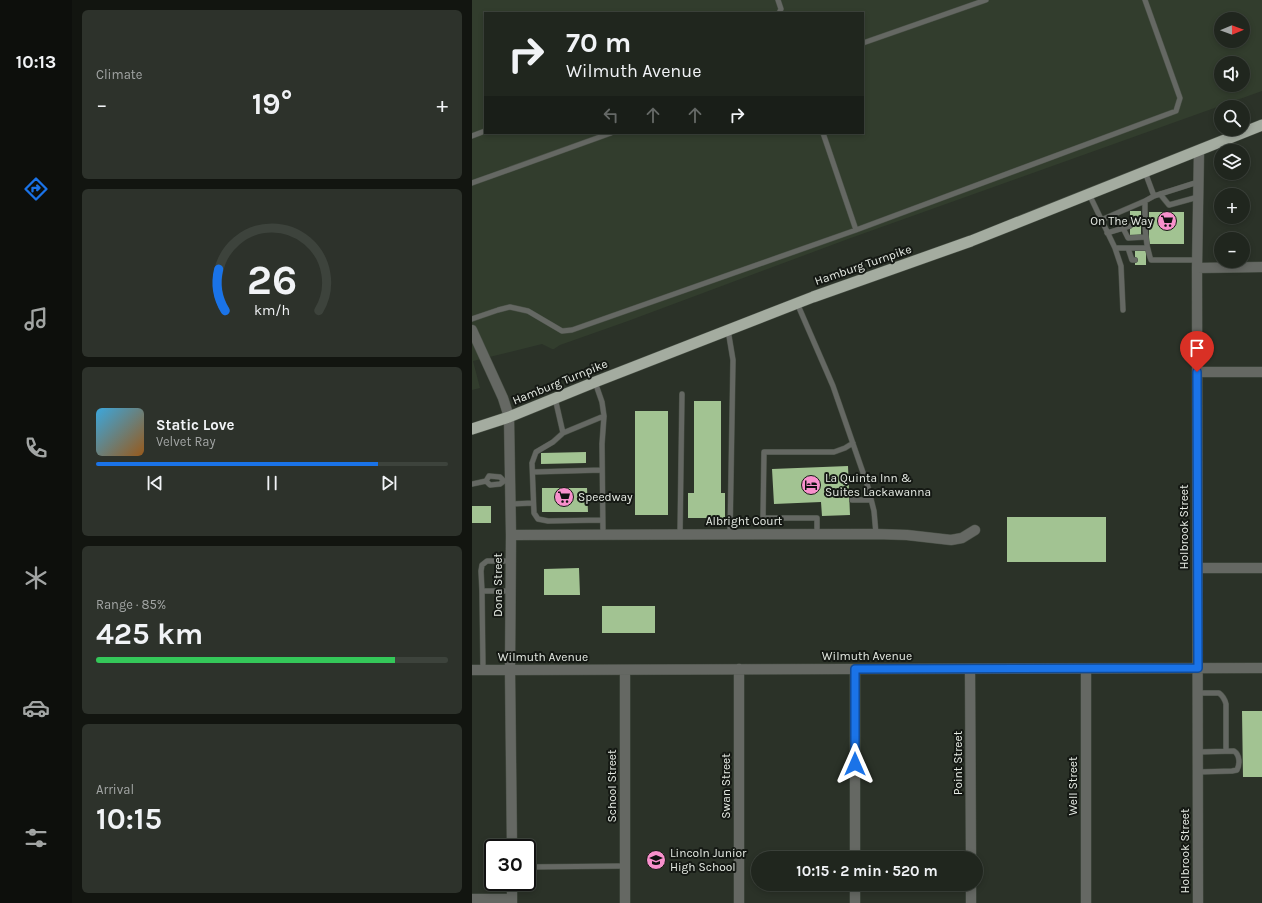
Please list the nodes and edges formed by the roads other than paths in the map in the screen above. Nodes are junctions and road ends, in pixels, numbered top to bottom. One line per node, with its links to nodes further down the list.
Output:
1 (778, 0): 4 (lane)
2 (986, 0): 5 (lane)
3 (1145, 0): 23 (lane)
4 (780, 12)
5 (864, 43)
6 (1262, 125): 11 (highway, Hamburg Turnpike)
7 (484, 131): 10 (lane)
8 (608, 134): 14 (lane)
9 (823, 134): 23 (lane)
10 (472, 136)
11 (1199, 151): 12 (highway, Hamburg Turnpike); 13 (street, Holbrook Street)
12 (1145, 172): 15 (highway, Hamburg Turnpike); 17 (lane)
13 (1198, 182): 16 (lane); 18 (street, Holbrook Street)
14 (472, 183)
15 (1089, 194): 20 (lane); 32 (highway, Hamburg Turnpike)
16 (1160, 194): 17 (lane); 18 (lane)
17 (1154, 196): 19 (lane)
18 (1198, 197): 30 (street, Holbrook Street)
19 (1145, 201): 20 (lane); 25 (lane)
20 (1101, 220): 24 (lane)
21 (1130, 226): 22 (lane)
22 (1122, 228): 24 (lane); 25 (lane)
23 (856, 230): 34 (lane)
24 (1107, 233): 26 (lane)
25 (1146, 237): 28 (lane)
26 (1114, 248): 27 (lane); 33 (lane)
27 (1128, 248): 28 (lane); 29 (lane)
28 (1147, 248): 30 (lane)
29 (1135, 260)
30 (1197, 264): 31 (street); 37 (street, Holbrook Street)
31 (1262, 267)
32 (797, 303): 36 (highway, Hamburg Turnpike); 46 (lane)
33 (1123, 310)
34 (472, 319)
35 (472, 330): 43 (street, Dona Street)
36 (728, 330): 39 (highway, Hamburg Turnpike); 63 (lane)
37 (1197, 372): 38 (street); 65 (street, Holbrook Street)
38 (1262, 372)
39 (595, 382): 41 (highway, Hamburg Turnpike); 42 (lane)
40 (682, 394): 59 (lane)
41 (555, 398): 43 (highway, Hamburg Turnpike); 45 (lane)
42 (604, 416): 45 (lane); 47 (lane)
43 (510, 417): 44 (highway, Hamburg Turnpike); 50 (street, Dona Street)
44 (472, 429)
45 (563, 433): 48 (lane)
46 (853, 443): 53 (lane); 60 (lane)
47 (602, 470): 48 (lane); 56 (lane)
48 (532, 472): 54 (lane)
49 (486, 481): 50 (lane); 50 (lane); 51 (lane)
50 (507, 481): 55 (street, Dona Street)
51 (472, 484)
52 (852, 500): 53 (lane)
53 (871, 500): 61 (lane)
54 (533, 503): 55 (lane); 56 (lane)
55 (511, 504): 58 (street, Dona Street)
56 (602, 520): 62 (lane)
57 (975, 530): 61 (street, Albright Court)
58 (511, 534): 62 (street, Albright Court); 64 (street, Dona Street)
59 (680, 534): 62 (street, Albright Court); 63 (street, Albright Court)
60 (817, 534): 61 (street, Albright Court); 63 (street, Albright Court)
61 (876, 534)
62 (603, 535)
63 (730, 535)
64 (511, 561): 67 (lane); 68 (street, Dona Street)
65 (1198, 568): 66 (street); 70 (street, Holbrook Street)
66 (1262, 568)
67 (482, 591): 68 (lane); 76 (lane)
68 (511, 591): 77 (street, Dona Street)
69 (1086, 668): 70 (street, Wilmuth Avenue); 74 (street, Wilmuth Avenue); 96 (street, Well Street)
70 (1198, 668): 71 (street, Wilmuth Avenue); 79 (street, Holbrook Street)
71 (1262, 668)
72 (739, 669): 73 (street, Wilmuth Avenue); 78 (street, Wilmuth Avenue); 93 (street, Swan Street)
73 (855, 669): 74 (street, Wilmuth Avenue); 84 (street)
74 (970, 669): 85 (street, Point Street)
75 (472, 670): 76 (street, Wilmuth Avenue)
76 (482, 670): 77 (street, Wilmuth Avenue)
77 (510, 670): 78 (street, Wilmuth Avenue); 83 (street, Dona Street)
78 (625, 670): 86 (street, School Street)
79 (1198, 693): 80 (lane); 81 (street, Holbrook Street)
80 (1226, 751): 81 (lane); 82 (lane)
81 (1198, 752): 82 (street, Holbrook Street)
82 (1198, 772): 97 (street, Holbrook Street)
83 (512, 839)
84 (855, 851)
85 (971, 851)
86 (625, 866): 87 (lane); 92 (street, School Street)
87 (536, 867)
88 (855, 891): 94 (street)
89 (971, 891): 95 (street)
90 (472, 899): 91 (street)
91 (512, 901)
92 (625, 903)
93 (739, 903)
94 (855, 903)
95 (971, 903)
96 (1086, 903)
97 (1198, 903)

